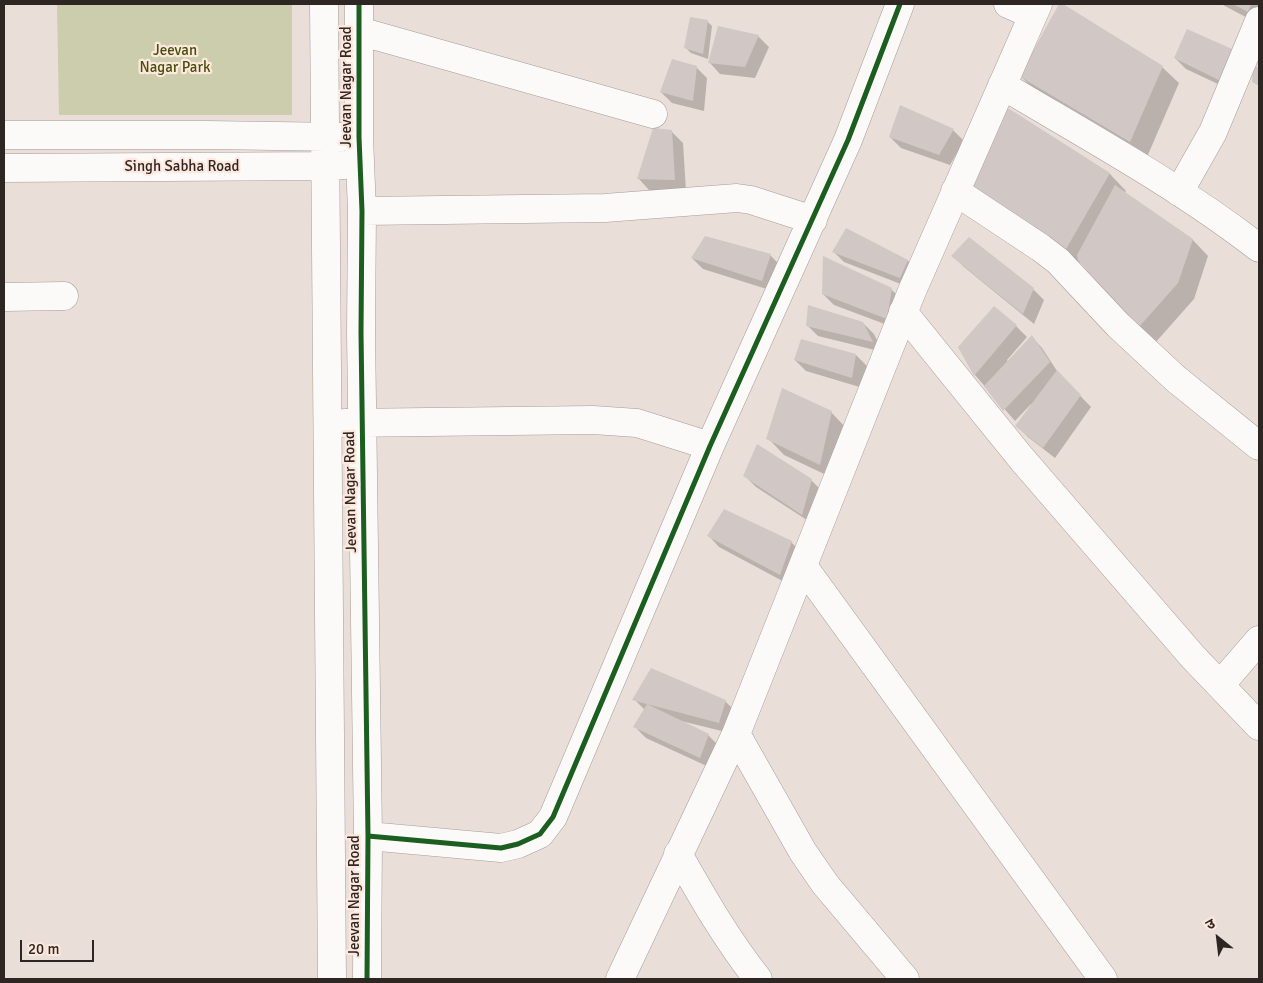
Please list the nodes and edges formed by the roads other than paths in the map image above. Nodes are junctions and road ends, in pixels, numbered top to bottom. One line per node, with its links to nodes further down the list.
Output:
1 (324, 4): 11 (street, Jeevan Nagar Road)
2 (359, 4): 7 (street, Jeevan Nagar Road)
3 (900, 4): 19 (street)
4 (1008, 4): 5 (street)
5 (1035, 9): 8 (street)
6 (1259, 21): 17 (street)
7 (359, 31): 9 (street); 12 (street, Jeevan Nagar Road)
8 (1002, 85): 16 (street); 17 (street)
9 (653, 114)
10 (4, 135): 11 (street)
11 (325, 136): 12 (street); 14 (street, Jeevan Nagar Road)
12 (359, 137): 13 (street, Jeevan Nagar Road)
13 (360, 164): 14 (street, Singh Sabha Road); 18 (street, Jeevan Nagar Road)
14 (325, 166): 15 (street, Singh Sabha Road); 25 (street, Jeevan Nagar Road)
15 (4, 168)
16 (955, 191): 23 (street); 27 (street)
17 (1178, 192): 20 (street)
18 (362, 211): 19 (street); 24 (street, Jeevan Nagar Road)
19 (813, 220): 26 (street)
20 (1259, 248)
21 (64, 296): 22 (street)
22 (4, 297)
23 (903, 312): 28 (street); 30 (street)
24 (362, 423): 25 (street); 26 (street); 33 (street, Jeevan Nagar Road)
25 (327, 424): 35 (street, Jeevan Nagar Road)
26 (710, 446): 33 (street)
27 (1259, 446)
28 (802, 566): 32 (street); 40 (street)
29 (1259, 640): 30 (street)
30 (1220, 685): 31 (street)
31 (1259, 726)
32 (736, 734): 34 (street); 39 (street)
33 (368, 836): 36 (street, Jeevan Nagar Road)
34 (678, 854): 37 (street); 38 (street)
35 (332, 979)
36 (367, 979)
37 (620, 979)
38 (758, 979)
39 (905, 979)
40 (1103, 979)

